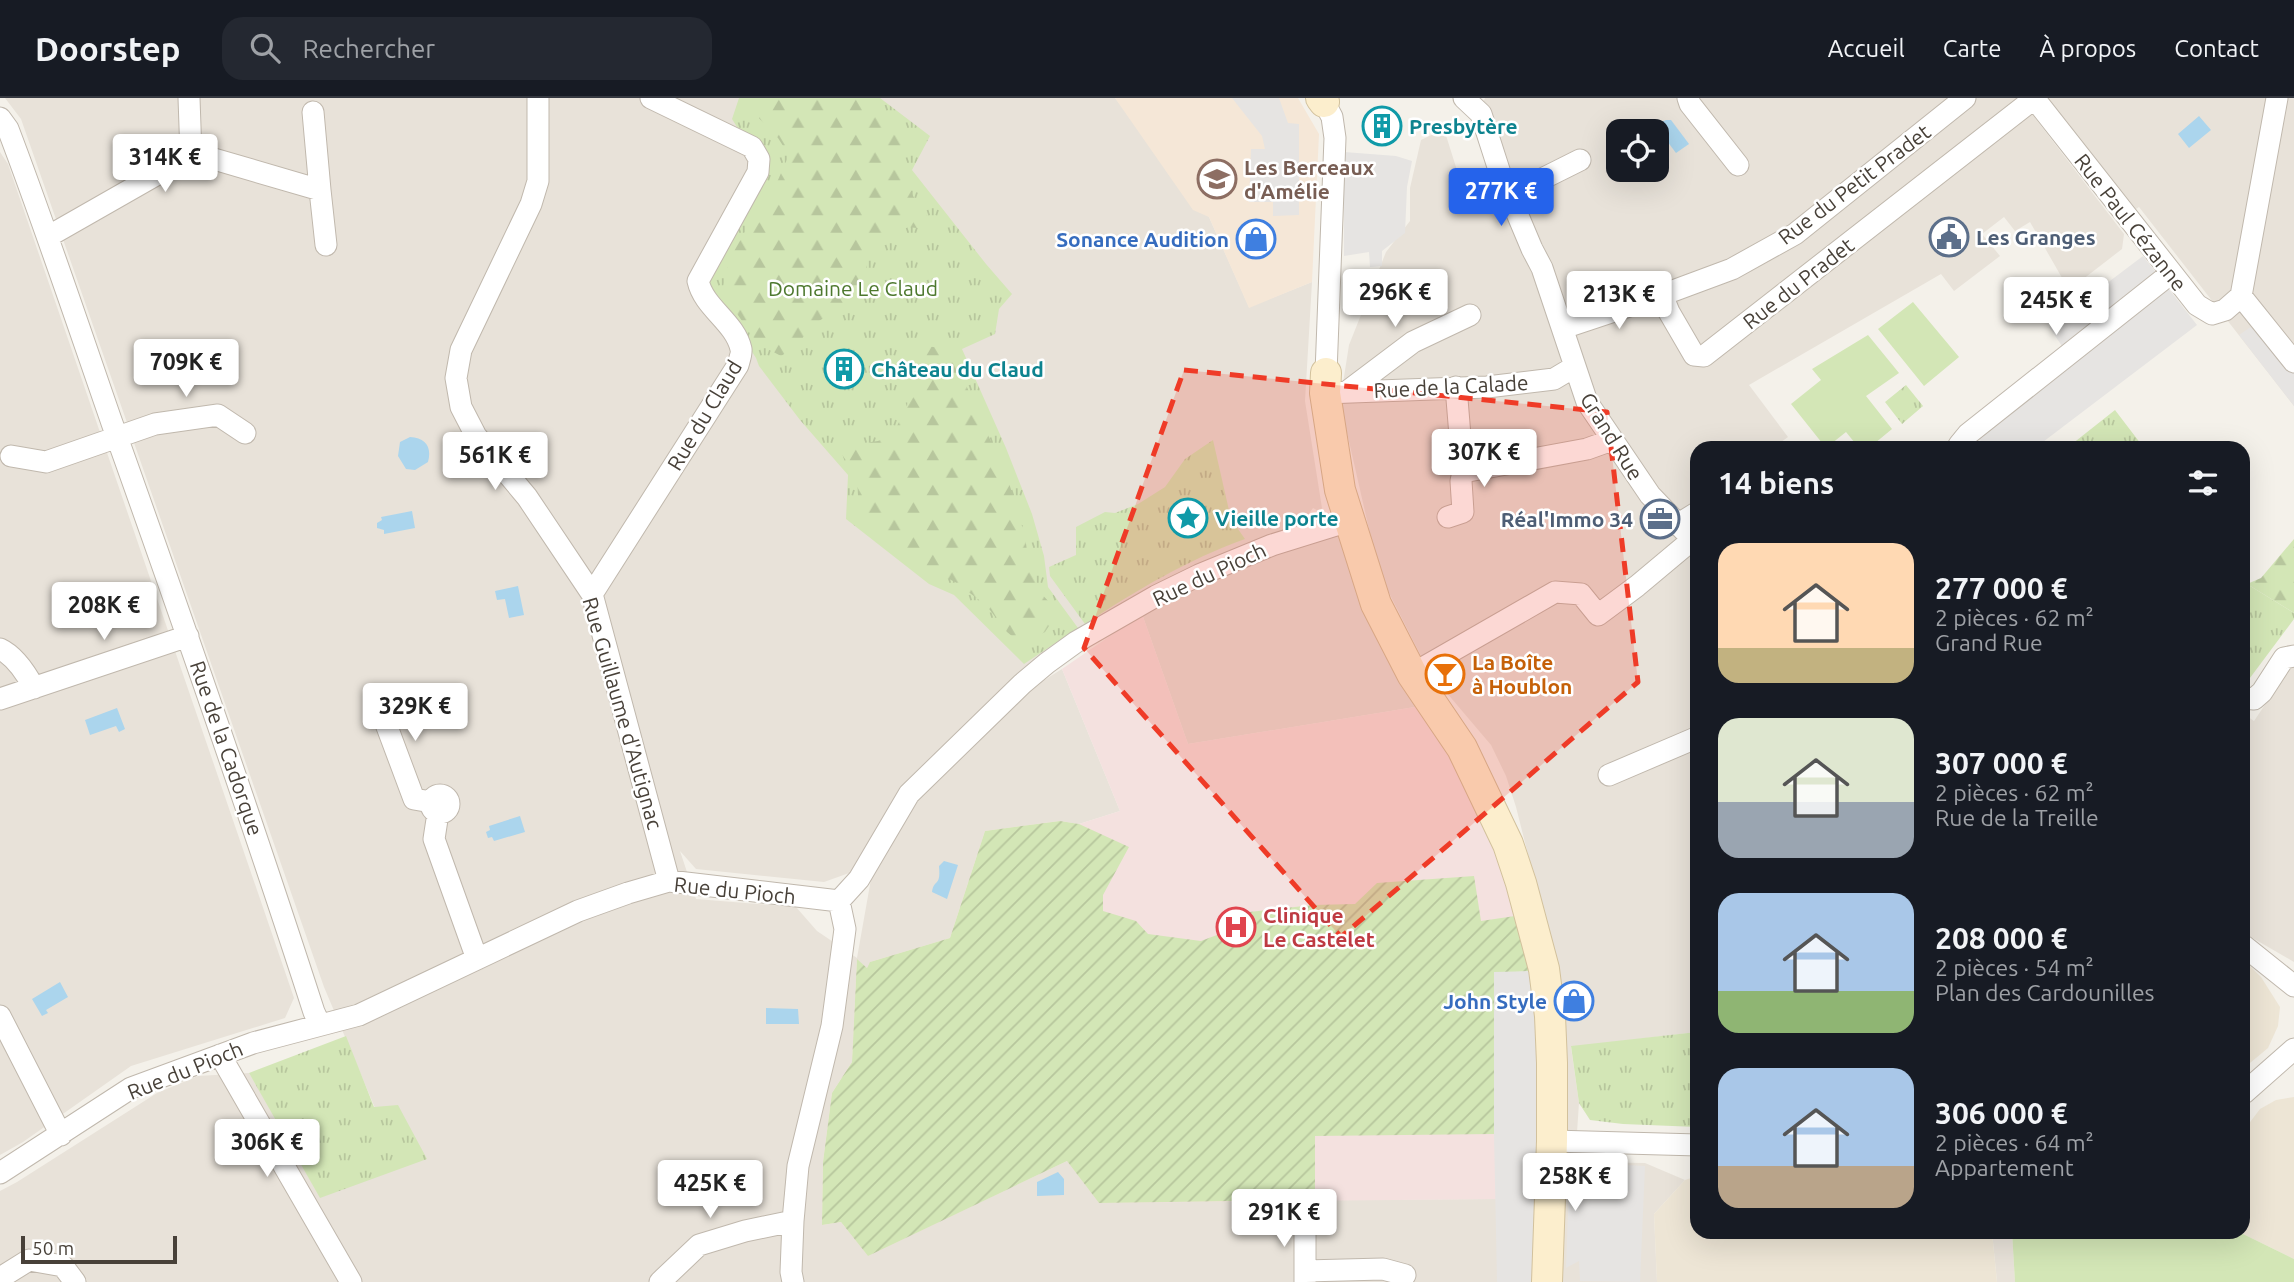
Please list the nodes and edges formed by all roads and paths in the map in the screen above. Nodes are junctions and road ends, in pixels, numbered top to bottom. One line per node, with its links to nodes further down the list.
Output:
1 (189, 98): 13 (street)
2 (538, 98): 38 (street, Rue Guillaume d'Autignac)
3 (651, 98): 38 (street, Rue du Claud)
4 (1464, 98): 10 (street)
5 (1688, 98): 15 (street)
6 (1965, 98): 21 (street, Rue du Petit Pradet)
7 (2034, 98): 20 (street, Rue Paul Cézanne); 21 (street, Rue du Pradet)
8 (2277, 98): 22 (street)
9 (1322, 100): 27 (street)
10 (1486, 106): 17 (street, Grand Rue)
11 (313, 112): 16 (street)
12 (0, 118): 18 (street, Rue de la Cadorque)
13 (191, 155): 16 (street); 18 (street)
14 (1580, 160): 17 (street)
15 (1738, 165)
16 (320, 190): 19 (street)
17 (1510, 195): 24 (street, Grand Rue)
18 (49, 236): 30 (street, Rue de la Cadorque)
19 (326, 245)
20 (2170, 274): 22 (street, Rue Paul Cézanne); 32 (street)
21 (1662, 295): 24 (street)
22 (2241, 296): 25 (street)
23 (1470, 315): 27 (street)
24 (1563, 328): 26 (street, Grand Rue)
25 (2294, 362)
26 (1574, 367): 28 (street, Rue de la Calade); 31 (street, Grand Rue)
27 (1333, 386): 28 (street, Rue de la Calade); 36 (street)
28 (1456, 387): 34 (street)
29 (245, 433): 30 (street)
30 (117, 436): 33 (street); 39 (street, Rue de la Cadorque)
31 (1612, 440): 34 (street); 37 (street, Grand Rue)
32 (1964, 441)
33 (11, 457)
34 (1463, 472): 35 (street)
35 (1448, 517)
36 (1349, 521): 42 (street); 50 (street, Rue du Pioch)
37 (1689, 536): 42 (street)
38 (592, 594): 49 (street, Rue Guillaume d'Autignac)
39 (188, 636): 43 (street); 55 (street, Rue de la Cadorque)
40 (0, 649): 43 (street)
41 (2294, 656): 44 (street)
42 (1412, 674): 60 (street)
43 (34, 688): 45 (street)
44 (2250, 698)
45 (0, 699)
46 (380, 708): 52 (street)
47 (1690, 740): 48 (street)
48 (1609, 775)
49 (669, 881): 50 (street, Rue du Pioch); 52 (street, Rue du Pioch)
50 (839, 901): 64 (street)
51 (2250, 951): 53 (street)
52 (477, 959): 55 (street, Rue du Pioch)
53 (2294, 986)
54 (0, 1016): 59 (street)
55 (320, 1026): 57 (street, Rue du Pioch)
56 (2294, 1049): 58 (street)
57 (220, 1055): 59 (street, Rue du Pioch); 69 (street)
58 (2250, 1088)
59 (61, 1135): 62 (street, Rue du Pioch)
60 (1552, 1141): 61 (street); 72 (street)
61 (1690, 1145)
62 (0, 1173)
63 (1305, 1215): 66 (street)
64 (793, 1221): 70 (street); 71 (street)
65 (1405, 1275): 66 (street)
66 (1305, 1277)
67 (0, 1278): 68 (street)
68 (75, 1282)
69 (351, 1282)
70 (660, 1282)
71 (793, 1282)
72 (1547, 1282)

